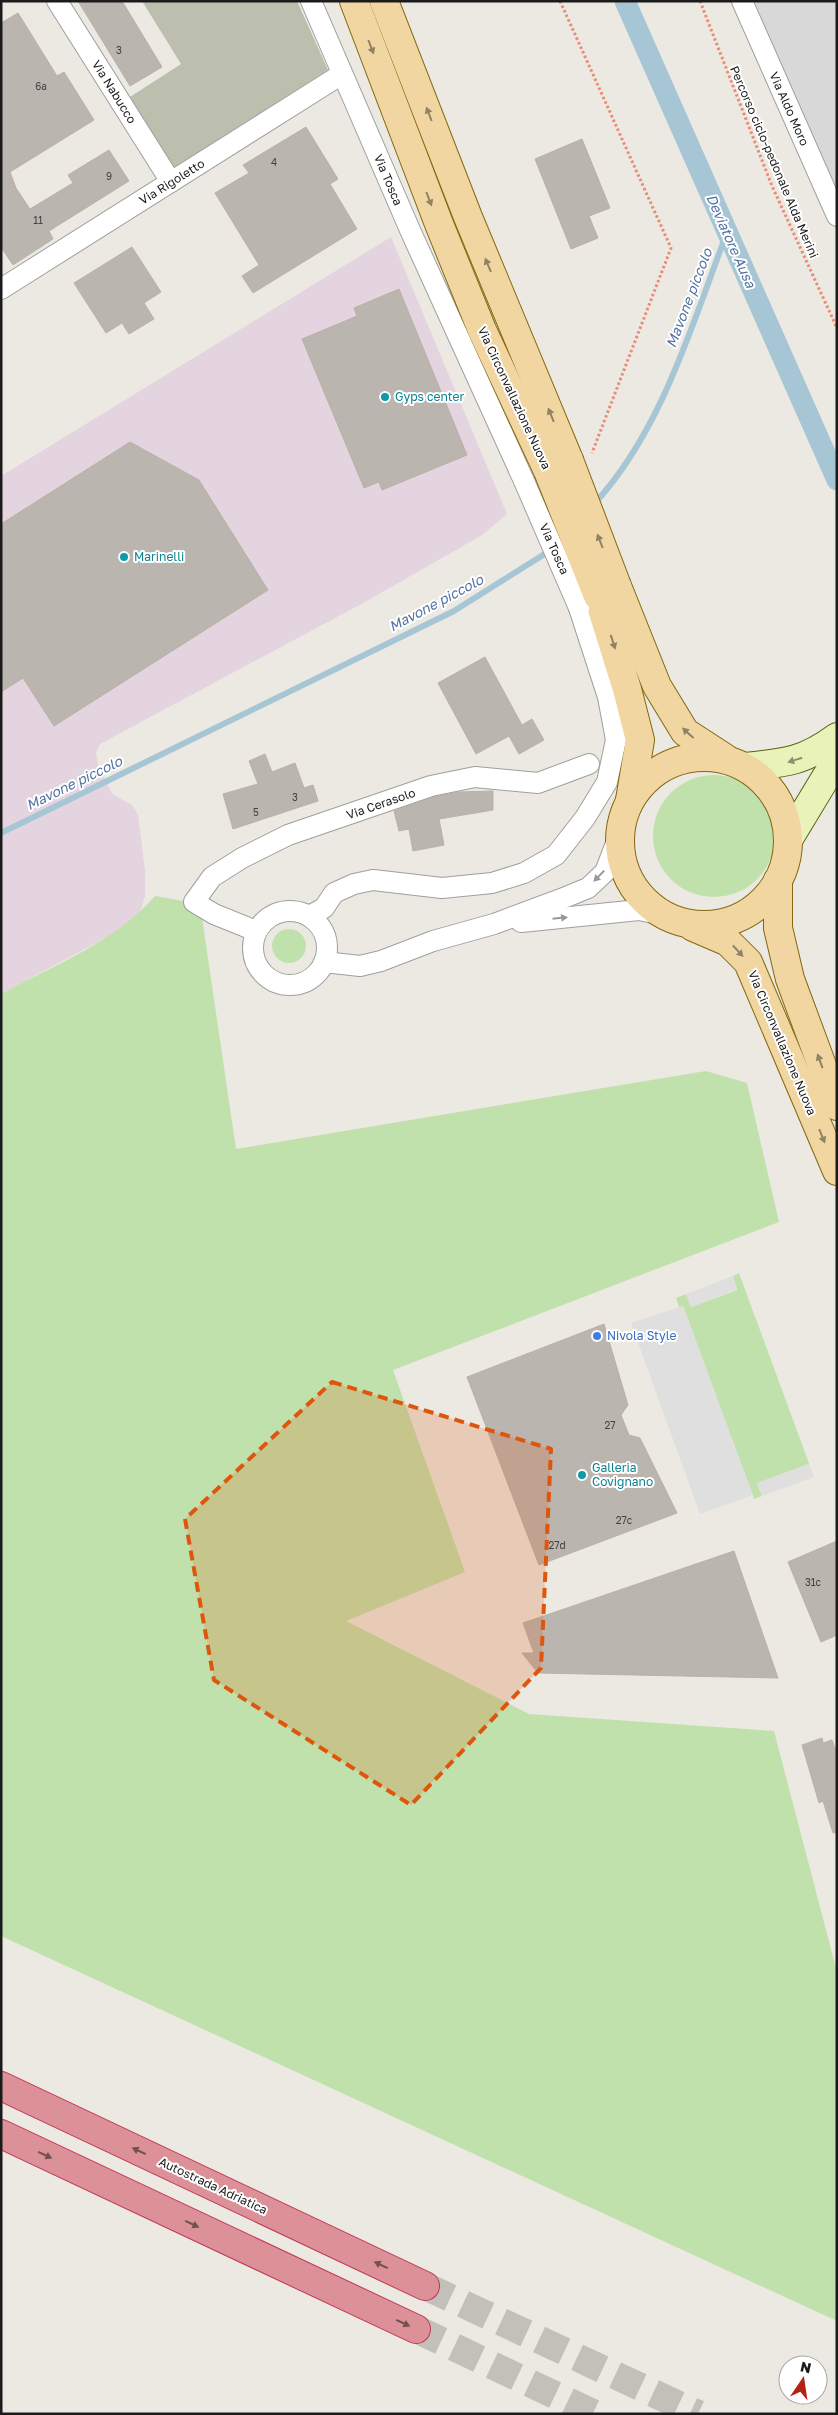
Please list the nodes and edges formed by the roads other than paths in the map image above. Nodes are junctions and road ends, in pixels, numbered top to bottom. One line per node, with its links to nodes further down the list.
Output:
1 (57, 1): 7 (street, Via Nabucco)
2 (311, 1): 6 (street, Via Tosca)
3 (354, 1): 10 (main road, Via Circonvallazione Nuova, one-way to 10)
4 (384, 1): 10 (main road, Via Circonvallazione Nuova, one-way to 4)
5 (742, 1): 8 (street, Via Aldo Moro)
6 (342, 74): 7 (street, Via Rigoletto); 10 (street, Via Tosca)
7 (171, 182): 9 (street, Via Rigoletto)
8 (837, 216)
9 (4, 282)
10 (558, 467): 11 (main road, Via Circonvallazione Nuova, bridge); 11 (street, Via Tosca, bridge)
11 (598, 597): 15 (main road, Via Circonvallazione Nuova, one-way to 11); 16 (main road, Via Circonvallazione Nuova, one-way to 16); 20 (street, Via Tosca)
12 (837, 737): 15 (street, one-way to 15)
13 (837, 759): 18 (street)
14 (589, 764): 23 (street, Via Cerasolo)
15 (736, 764): 16 (main road); 18 (main road)
16 (629, 801): 17 (main road)
17 (620, 833): 21 (main road); 22 (street, one-way to 22)
18 (788, 840): 19 (main road)
19 (778, 880): 21 (main road); 25 (main road, Via Circonvallazione Nuova, one-way to 19)
20 (309, 916): 23 (street); 24 (street)
21 (672, 918): 22 (street, one-way to 21); 26 (main road, Via Circonvallazione Nuova, one-way to 26)
22 (494, 924): 24 (street)
23 (256, 931): 24 (street)
24 (324, 962)
25 (837, 1106)
26 (837, 1171)
27 (1, 2086): 29 (highway, Autostrada Adriatica, one-way to 27)
28 (1, 2134): 30 (highway, one-way to 30)
29 (426, 2286)
30 (416, 2329)

